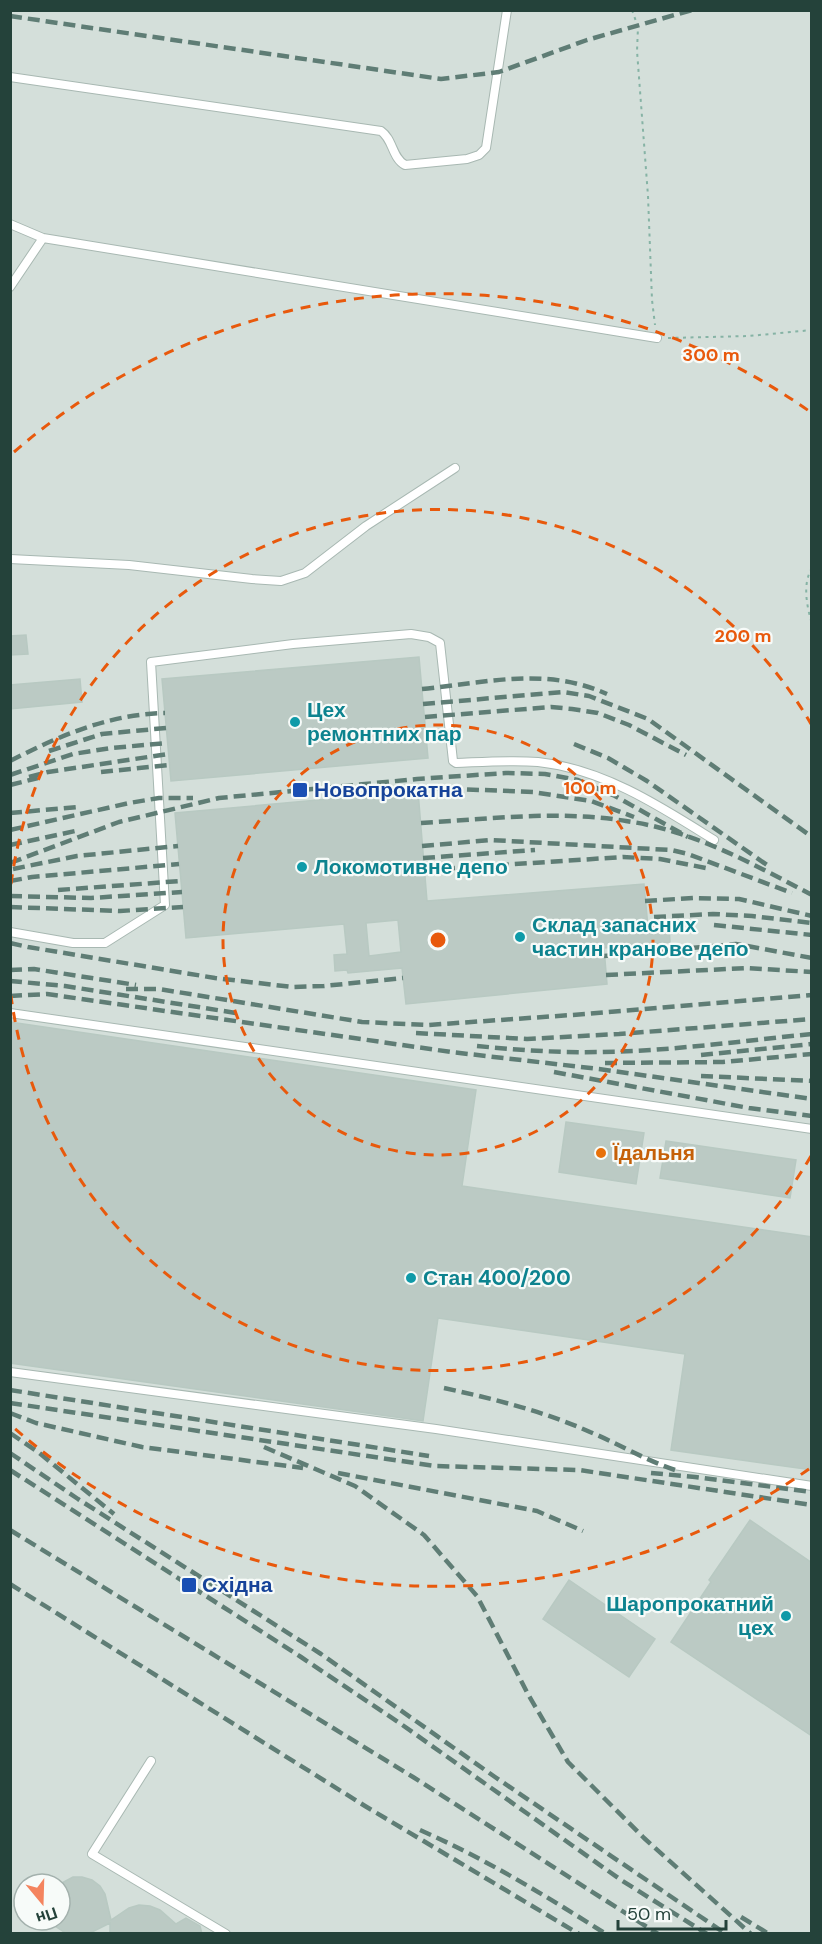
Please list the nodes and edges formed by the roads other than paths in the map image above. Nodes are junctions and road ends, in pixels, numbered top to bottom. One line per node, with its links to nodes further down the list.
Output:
1 (507, 10): 2 (lane)
2 (10, 76)
3 (10, 224): 4 (lane)
4 (43, 238): 5 (lane); 6 (lane)
5 (10, 287)
6 (657, 338)
7 (455, 468): 8 (lane)
8 (10, 559)
9 (714, 840): 10 (lane)
10 (10, 932)
11 (10, 1013): 12 (lane)
12 (812, 1129)
13 (10, 1372): 14 (lane)
14 (812, 1486)
15 (151, 1761): 16 (lane)
16 (226, 1934)

